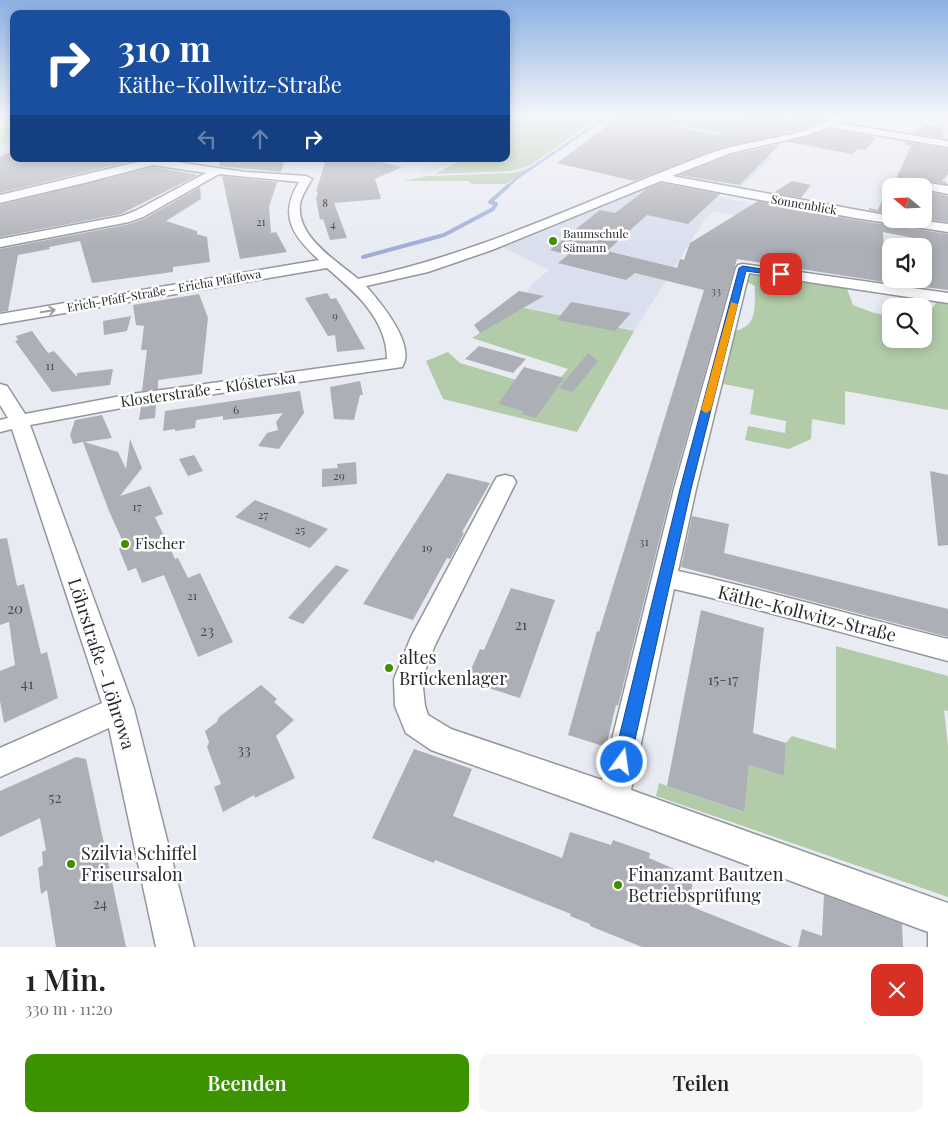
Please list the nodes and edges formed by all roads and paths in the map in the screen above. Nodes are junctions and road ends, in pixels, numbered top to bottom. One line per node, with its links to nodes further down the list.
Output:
1 (707, 159): 4 (street)
2 (151, 162): 3 (street); 7 (street)
3 (217, 172): 9 (street); 10 (street)
4 (660, 177): 8 (street, Sonnenblick); 11 (street)
5 (932, 187): 6 (street)
6 (948, 190)
7 (0, 199)
8 (948, 228)
9 (0, 242)
10 (324, 258): 11 (street); 13 (street, Erich-Pfaff-Straße – Ericha Pfaffowa); 14 (street, Erich-Pfaff-Straße – Ericha Pfaffowa, one-way to 10)
11 (356, 284): 16 (street, Klosterstraße - Klóšterska)
12 (948, 298): 18 (street)
13 (0, 306)
14 (0, 319)
15 (0, 390): 16 (street, Löhrstraße - Löhrowa)
16 (10, 423): 20 (street, Löhrstraße - Löhrowa)
17 (505, 482): 22 (street)
18 (666, 578): 19 (street, Käthe-Kollwitz-Straße); 22 (street)
19 (948, 650)
20 (119, 709): 21 (street); 24 (street, Löhrstraße - Löhrowa)
21 (0, 763)
22 (613, 799): 23 (street)
23 (947, 929)
24 (175, 947)

